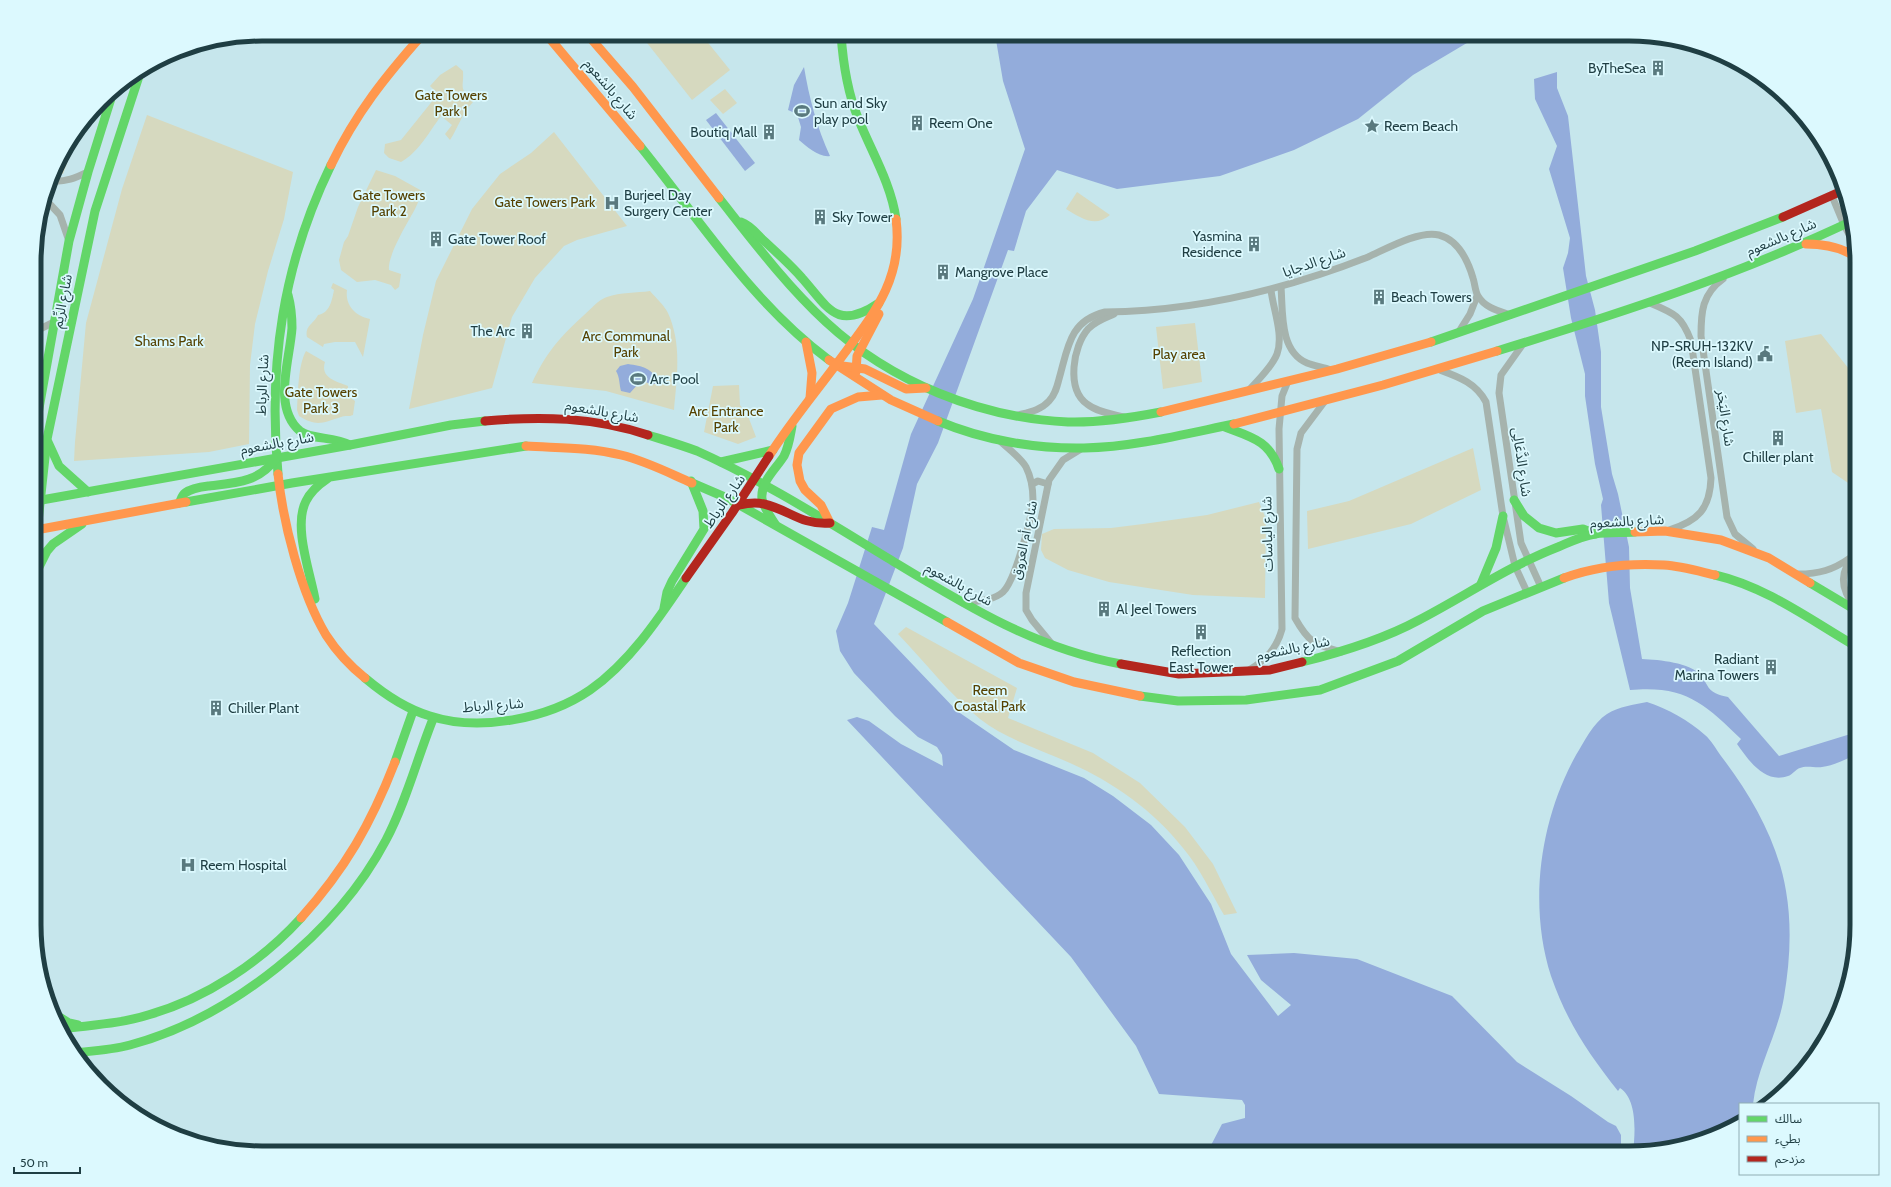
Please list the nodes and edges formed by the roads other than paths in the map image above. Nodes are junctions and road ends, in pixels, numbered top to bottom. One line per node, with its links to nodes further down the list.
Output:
1 (417, 41): 21 (main road, شارع الرباط)
2 (552, 41): 30 (main road, شارع بالشعوم)
3 (594, 41): 12 (main road, شارع بالشعوم)
4 (842, 41): 23 (main road, شارع الرباط)
5 (138, 79): 51 (main road, شارع الرِّيم)
6 (110, 102): 7 (main road, شارع الرِّيم)
7 (88, 172): 8 (street); 15 (main road, شارع الرِّيم)
8 (57, 181)
9 (1838, 193): 10 (main road, شارع بالشعوم)
10 (1832, 196): 13 (street); 26 (main road, شارع بالشعوم)
11 (49, 204): 15 (street)
12 (736, 220): 23 (main road); 31 (main road, شارع بالشعوم)
13 (1846, 220)
14 (1847, 224): 16 (main road, شارع بالشعوم)
15 (69, 240): 27 (main road, شارع الرِّيم)
16 (1800, 244): 17 (main road); 18 (main road, شارع بالشعوم)
17 (1850, 255)
18 (1731, 274): 24 (main road, شارع بالشعوم); 80 (street, شارع اليَحَر)
19 (1281, 287): 20 (street, شارع الدجايا); 22 (street, شارع الدجايا); 36 (street)
20 (1271, 290): 25 (street, شارع الدجايا); 42 (street)
21 (287, 292): 53 (main road); 56 (main road, شارع الرباط)
22 (1478, 296): 26 (street); 29 (street)
23 (881, 302): 31 (main road, شارع الرباط); 33 (main road)
24 (1650, 303): 32 (main road, شارع بالشعوم); 78 (street, شارع اليَحَر)
25 (1118, 312): 47 (street, شارع الدجايا); 48 (street, شارع الدجايا)
26 (1512, 315): 29 (main road, شارع بالشعوم)
27 (54, 322): 28 (street); 38 (main road, شارع الرِّيم)
28 (41, 328)
29 (1458, 333): 36 (main road, شارع بالشعوم)
30 (806, 342): 34 (main road, شارع بالشعوم); 44 (main road)
31 (851, 344): 33 (main road, شارع بالشعوم); 34 (main road, شارع الرباط)
32 (1522, 344): 37 (main road, شارع بالشعوم); 69 (street, شارع الدَّعَالِى)
33 (860, 349): 35 (main road); 41 (main road, شارع بالشعوم)
34 (835, 365): 35 (main road); 40 (main road, شارع بالشعوم); 44 (main road, شارع الرباط)
35 (855, 367): 40 (main road); 41 (main road)
36 (1331, 370): 39 (main road, شارع بالشعوم)
37 (1440, 370): 45 (main road, شارع بالشعوم); 73 (street, شارع الدَّعَالِى)
38 (41, 378)
39 (1288, 381): 42 (main road, شارع بالشعوم); 46 (street, شارع الياسات)
40 (865, 386): 43 (main road, شارع بالشعوم)
41 (926, 388): 47 (main road, شارع بالشعوم)
42 (1249, 390): 48 (main road, شارع بالشعوم)
43 (882, 396): 52 (main road, شارع بالشعوم); 75 (main road)
44 (810, 400): 49 (main road, شارع الرباط)
45 (1325, 402): 46 (main road, شارع بالشعوم); 97 (street, شارع الياسات)
46 (1280, 413): 50 (main road, شارع بالشعوم); 58 (street, شارع الياسات)
47 (1014, 416): 48 (main road, شارع بالشعوم)
48 (1126, 418)
49 (792, 424): 55 (main road, شارع الرباط); 66 (main road)
50 (1225, 427): 54 (main road, شارع بالشعوم); 58 (main road)
51 (47, 439): 60 (main road, شارع الرِّيم); 67 (main road)
52 (998, 439): 54 (main road, شارع بالشعوم); 63 (street, شارع أم العروق)
53 (350, 445): 56 (main road, شارع بالشعوم); 57 (main road, شارع بالشعوم)
54 (1084, 448): 64 (street, شارع أم العروق)
55 (773, 450): 57 (main road); 61 (main road, شارع الرباط)
56 (277, 457): 65 (main road, شارع الرباط); 67 (main road, شارع بالشعوم); 70 (main road)
57 (721, 462): 61 (main road, شارع بالشعوم)
58 (1279, 469): 98 (street, شارع الياسات)
59 (333, 476): 62 (main road); 65 (main road); 94 (main road)
60 (41, 480)
61 (756, 480): 66 (main road, شارع بالشعوم); 72 (main road, شارع الرباط)
62 (691, 481): 72 (main road); 93 (main road)
63 (1032, 484): 64 (street); 91 (street, شارع أم العروق)
64 (1048, 484): 96 (street, شارع أم العروق)
65 (281, 486): 70 (main road); 94 (main road, شارع الرباط)
66 (764, 486): 71 (main road); 75 (main road, شارع بالشعوم)
67 (88, 492): 68 (main road, شارع بالشعوم)
68 (41, 500)
69 (1514, 500): 79 (main road); 83 (street, شارع الدَّعَالِى)
70 (178, 503): 74 (main road)
71 (763, 503): 72 (main road); 75 (main road); 76 (main road)
72 (739, 505): 76 (main road); 93 (main road, شارع الرباط)
73 (1503, 516): 85 (street, شارع الدَّعَالِى); 87 (main road)
74 (89, 520): 77 (main road); 84 (main road)
75 (830, 523): 91 (main road, شارع بالشعوم)
76 (778, 527): 89 (main road)
77 (41, 529)
78 (1665, 532): 79 (main road, شارع بالشعوم); 80 (main road, شارع بالشعوم)
79 (1595, 534): 83 (main road, شارع بالشعوم)
80 (1769, 558): 86 (main road, شارع بالشعوم)
81 (1850, 558): 86 (street)
82 (1850, 559): 90 (street)
83 (1529, 560): 85 (main road, شارع بالشعوم); 88 (street, شارع الدَّعَالِى)
84 (41, 562)
85 (1515, 566): 87 (main road, شارع بالشعوم); 89 (street, شارع الدَّعَالِى)
86 (1798, 574): 92 (main road, شارع بالشعوم)
87 (1481, 584): 97 (main road, شارع بالشعوم)
88 (1541, 587): 89 (main road); 95 (main road)
89 (1527, 592)
90 (1850, 600)
91 (962, 603): 96 (main road, شارع بالشعوم)
92 (1850, 607)
93 (664, 611): 100 (main road, شارع الرباط)
94 (320, 623): 99 (main road, شارع الرباط)
95 (1850, 643)
96 (1053, 645): 98 (main road, شارع بالشعوم)
97 (1341, 652): 98 (main road, شارع بالشعوم)
98 (1246, 672)
99 (413, 711): 100 (main road, شارع الرباط); 102 (main road)
100 (433, 719): 105 (main road)
101 (62, 1018): 102 (main road)
102 (82, 1026): 103 (main road)
103 (67, 1028)
104 (81, 1052): 105 (main road)
105 (88, 1052): 106 (main road)
106 (83, 1055)

